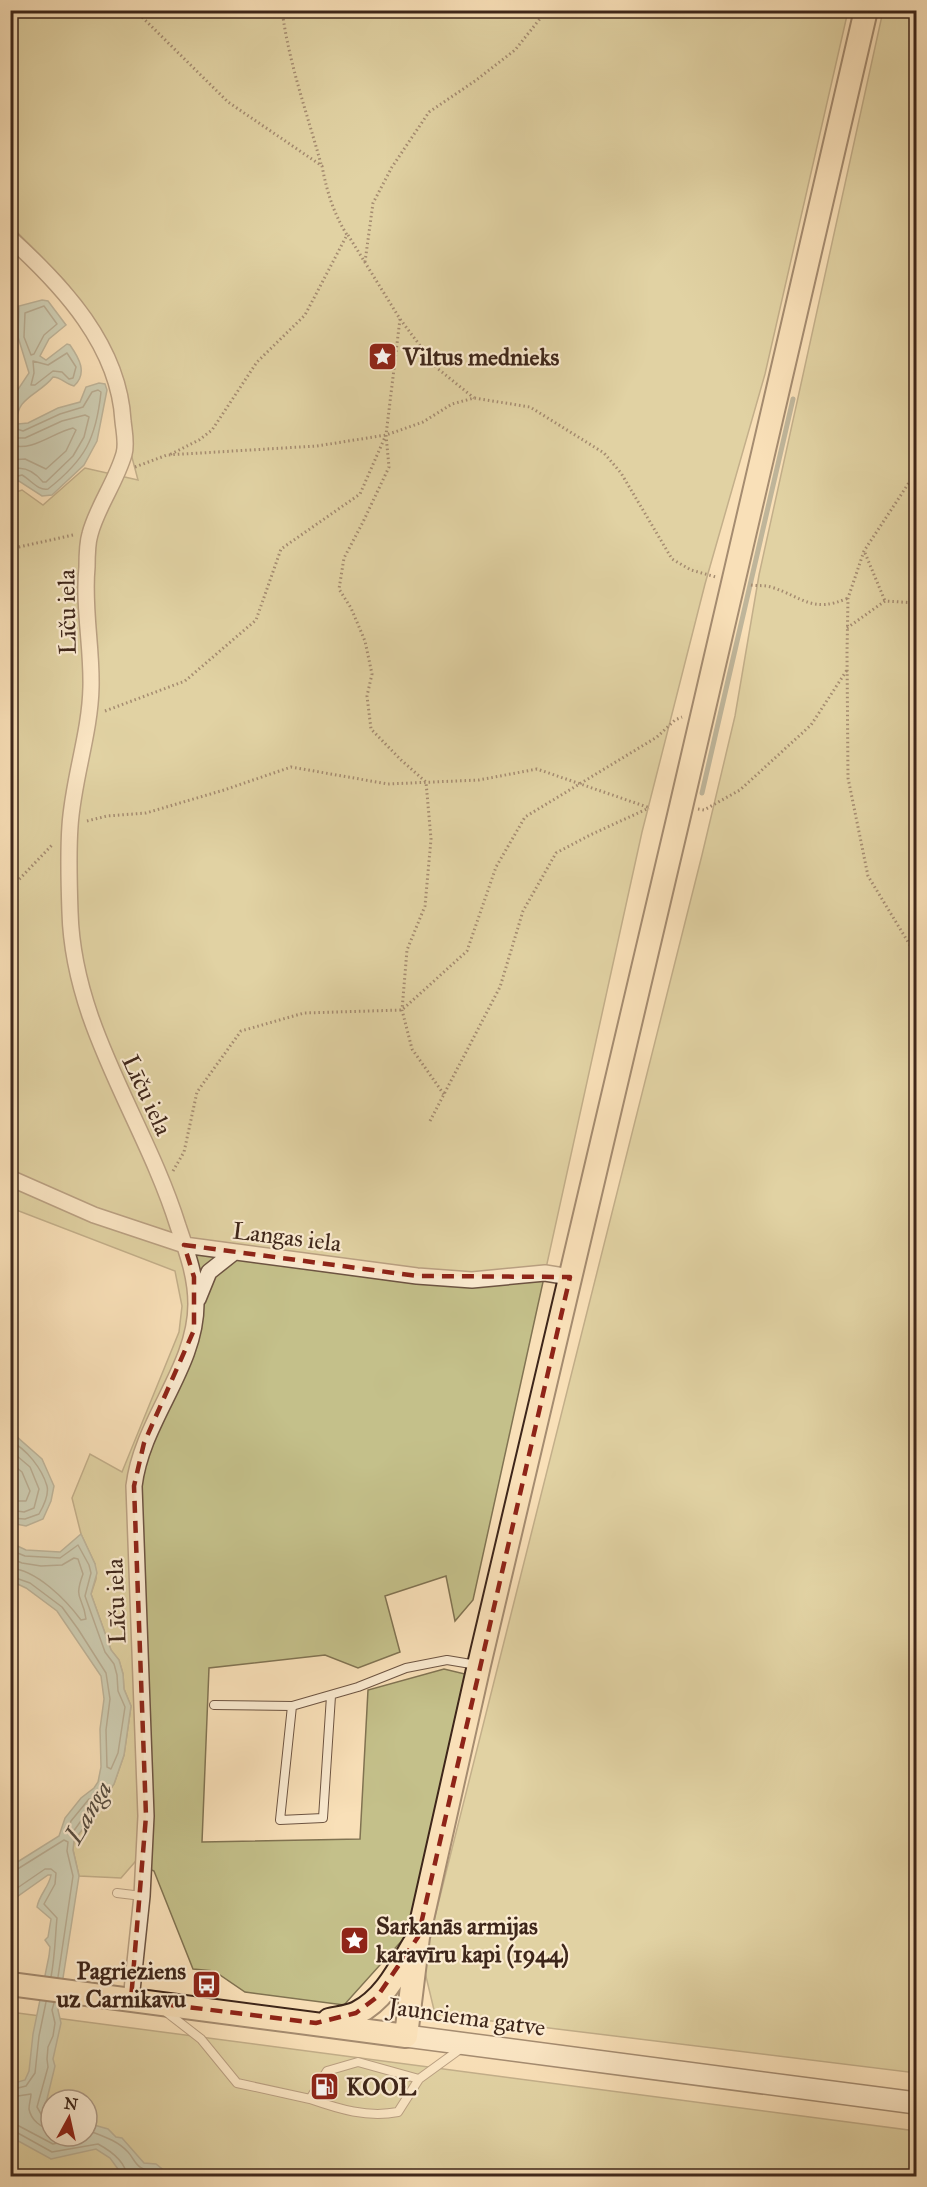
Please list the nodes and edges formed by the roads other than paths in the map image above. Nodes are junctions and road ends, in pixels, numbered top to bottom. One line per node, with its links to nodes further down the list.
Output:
1 (866, 10): 6 (main road)
2 (10, 238): 4 (street, Līču iela)
3 (10, 1178): 4 (street, Langas iela)
4 (184, 1245): 5 (street, Langas iela); 7 (street, Līču iela)
5 (234, 1253): 6 (street, Langas iela); 7 (street)
6 (570, 1277): 8 (main road)
7 (196, 1305): 13 (street, Līču iela)
8 (479, 1665): 9 (lane); 14 (main road)
9 (332, 1695): 11 (lane); 11 (lane)
10 (214, 1705): 11 (lane)
11 (292, 1706)
12 (117, 1893): 13 (lane)
13 (142, 1896): 17 (street, Līču iela)
14 (418, 1937): 16 (main road); 21 (main road)
15 (10, 1984): 17 (main road, Jaunciema gatve)
16 (389, 1985): 19 (main road); 20 (main road)
17 (123, 1999): 18 (main road, Jaunciema gatve)
18 (154, 2003): 19 (main road, Jaunciema gatve); 24 (lane)
19 (315, 2023): 20 (main road, Jaunciema gatve)
20 (380, 2031): 21 (main road, Jaunciema gatve)
21 (406, 2036): 22 (main road, Jaunciema gatve)
22 (466, 2045): 23 (lane); 25 (main road, Jaunciema gatve)
23 (419, 2079): 24 (lane); 24 (lane)
24 (310, 2099)
25 (916, 2103)

